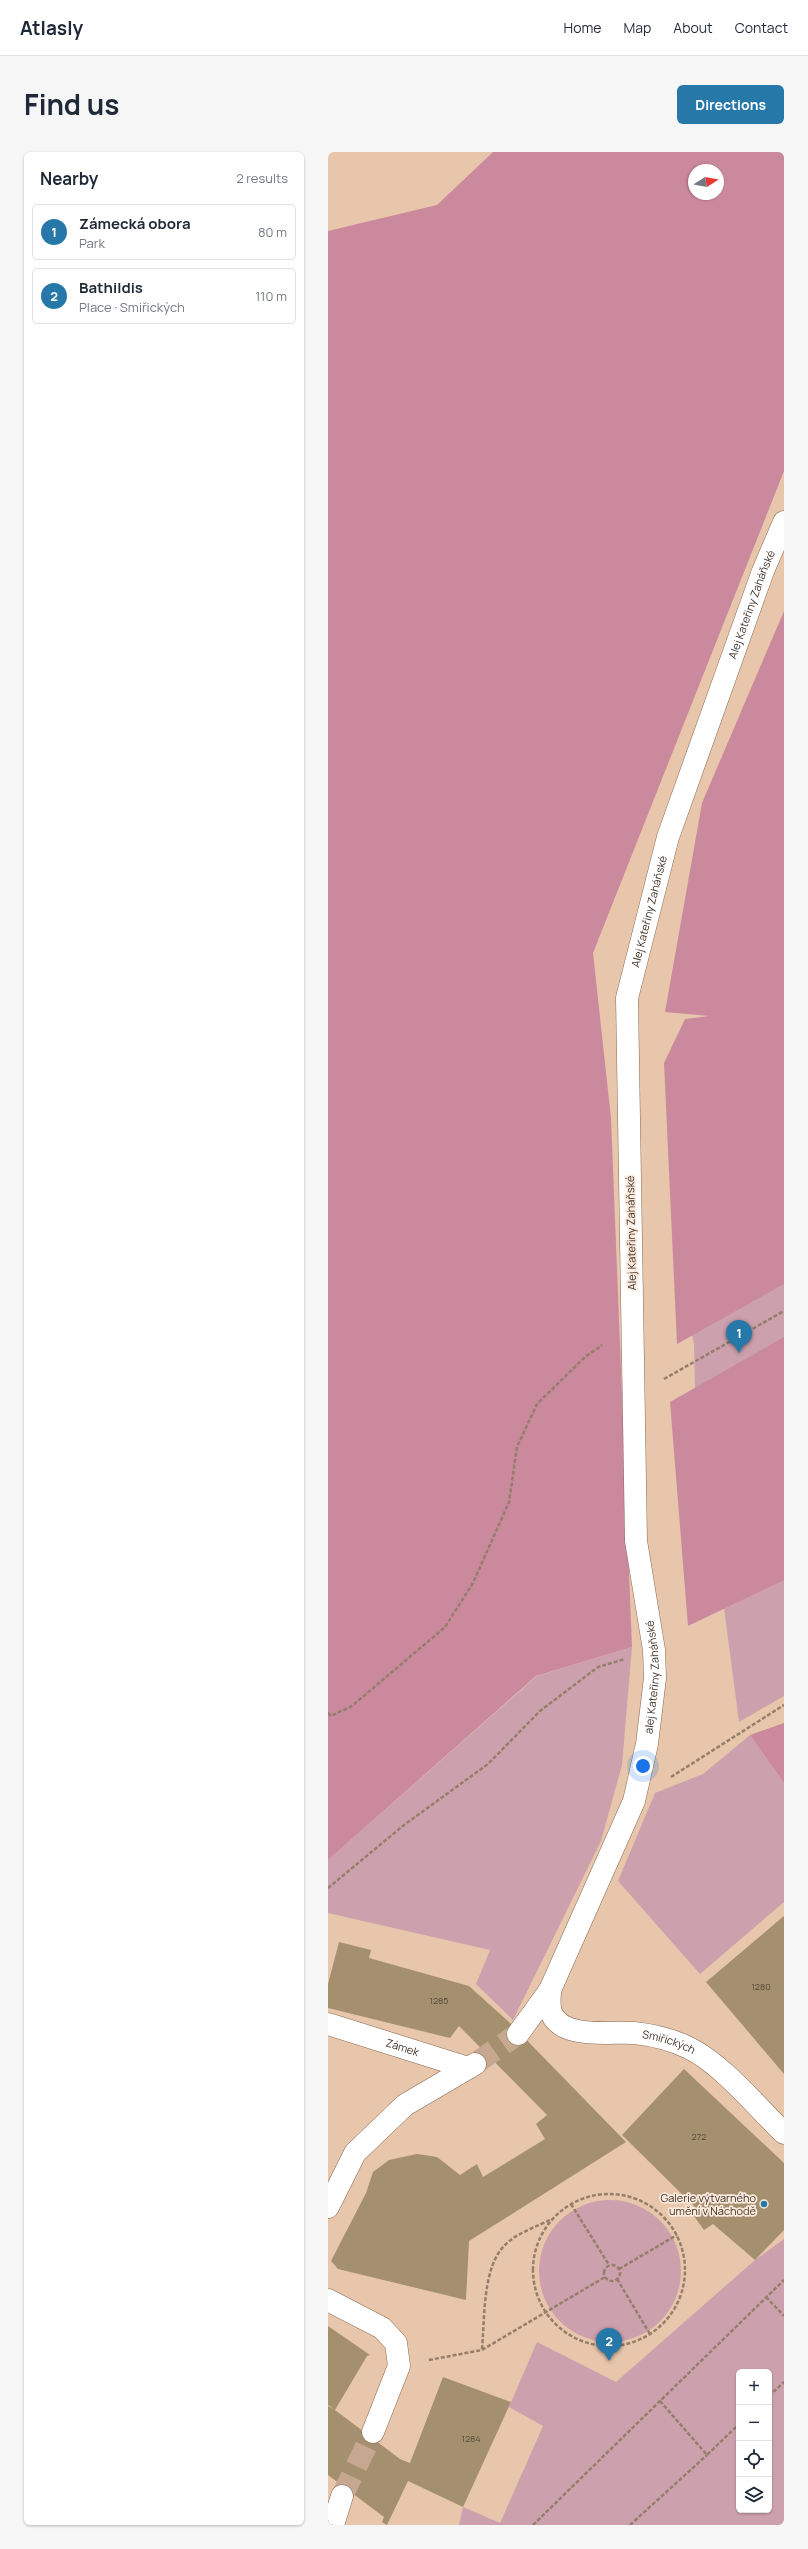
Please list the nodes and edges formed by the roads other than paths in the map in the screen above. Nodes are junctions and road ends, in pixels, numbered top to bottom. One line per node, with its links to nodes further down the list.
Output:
1 (784, 522): 2 (street, Alej Kateřiny Zaháňské)
2 (633, 1322): 3 (street, alej Kateřiny Zaháňské)
3 (550, 1990): 5 (street); 6 (street, Smiřických)
4 (328, 2024): 7 (street, Zámek)
5 (518, 2034)
6 (784, 2133)
7 (328, 2207)
8 (328, 2300): 9 (street)
9 (373, 2432)
10 (342, 2496): 11 (street)
11 (333, 2525)

